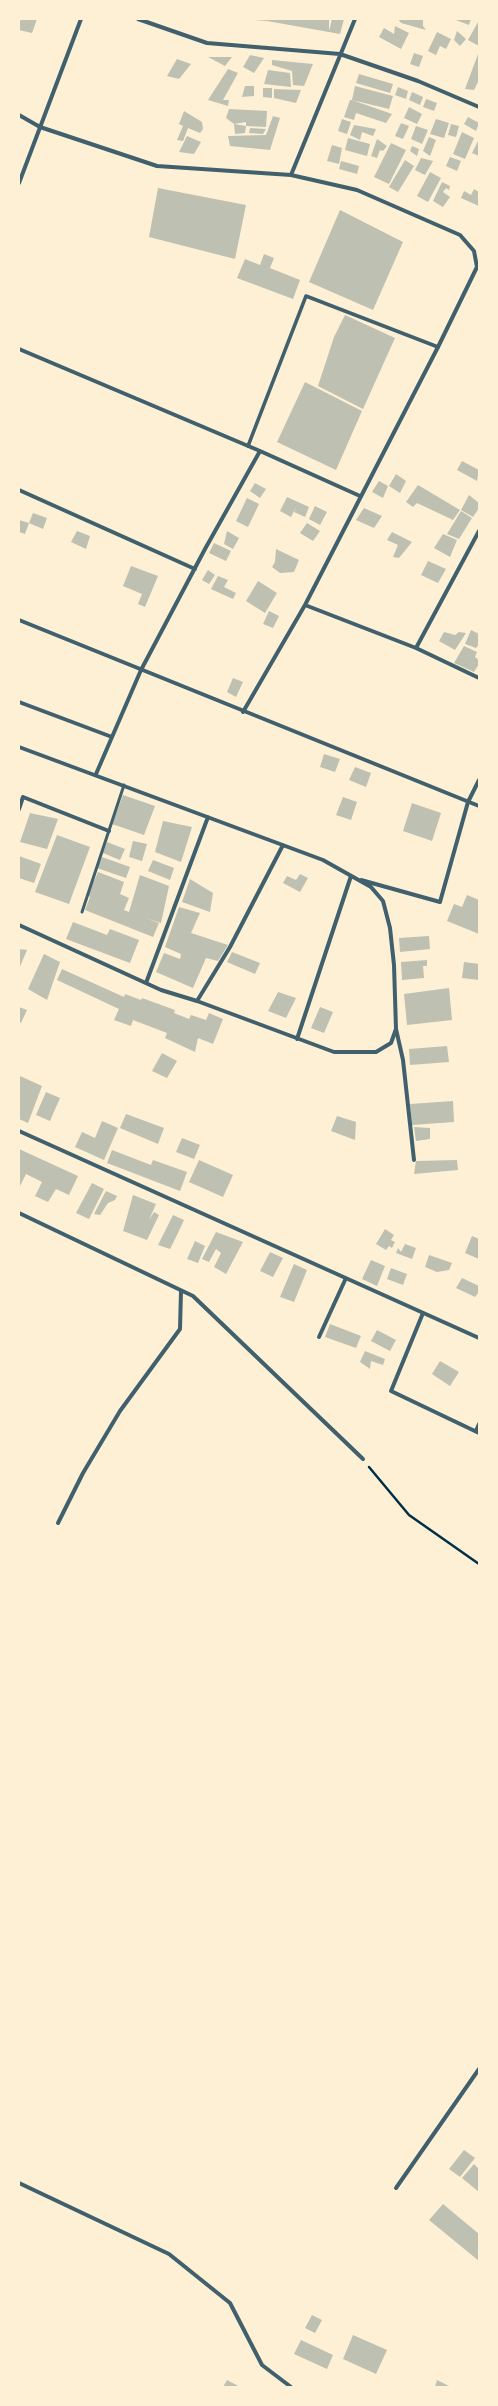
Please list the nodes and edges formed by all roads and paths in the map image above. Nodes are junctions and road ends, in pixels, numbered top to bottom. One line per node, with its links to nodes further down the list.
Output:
1 (81, 19): 7 (street)
2 (138, 19): 4 (street)
3 (355, 19): 4 (street)
4 (340, 54): 5 (street); 8 (street)
5 (479, 107)
6 (19, 115): 7 (street)
7 (40, 127): 8 (street); 9 (street)
8 (292, 175): 10 (street)
9 (19, 183)
10 (438, 347): 12 (street); 15 (street)
11 (19, 349): 12 (street)
12 (248, 446): 13 (street)
13 (260, 451): 15 (street); 17 (street)
14 (19, 490): 17 (street)
15 (360, 496): 18 (street)
16 (479, 531): 20 (street)
17 (195, 569): 21 (street)
18 (305, 605): 20 (street); 24 (street)
19 (19, 620): 21 (street)
20 (416, 648): 22 (street)
21 (142, 670): 24 (street); 25 (street)
22 (479, 678)
23 (19, 702): 25 (street)
24 (243, 712): 30 (street)
25 (112, 737): 27 (street)
26 (19, 747): 27 (street)
27 (96, 774): 29 (street)
28 (479, 780): 30 (street)
29 (124, 785): 33 (street); 34 (lane)
30 (468, 802): 31 (street); 36 (street)
31 (479, 806)
32 (19, 810): 34 (street)
33 (208, 817): 35 (street); 39 (street)
34 (109, 831): 37 (lane)
35 (283, 845): 36 (street); 40 (street)
36 (354, 877): 41 (street); 42 (street)
37 (82, 912)
38 (19, 925): 39 (street)
39 (146, 983): 40 (street)
40 (197, 1001): 42 (street)
41 (396, 1029): 42 (street); 44 (street)
42 (297, 1039)
43 (19, 1131): 46 (street)
44 (414, 1160)
45 (19, 1213): 47 (street)
46 (346, 1278): 48 (street); 49 (street)
47 (181, 1291): 53 (street); 54 (street)
48 (423, 1313): 50 (street); 52 (street)
49 (319, 1337)
50 (479, 1338)
51 (479, 1424): 52 (street)
52 (478, 1432)
53 (362, 1459): 55 (path)
54 (58, 1523)
55 (479, 1564)
56 (479, 2069): 58 (street)
57 (19, 2183): 59 (street)
58 (396, 2188)
59 (291, 2387)

